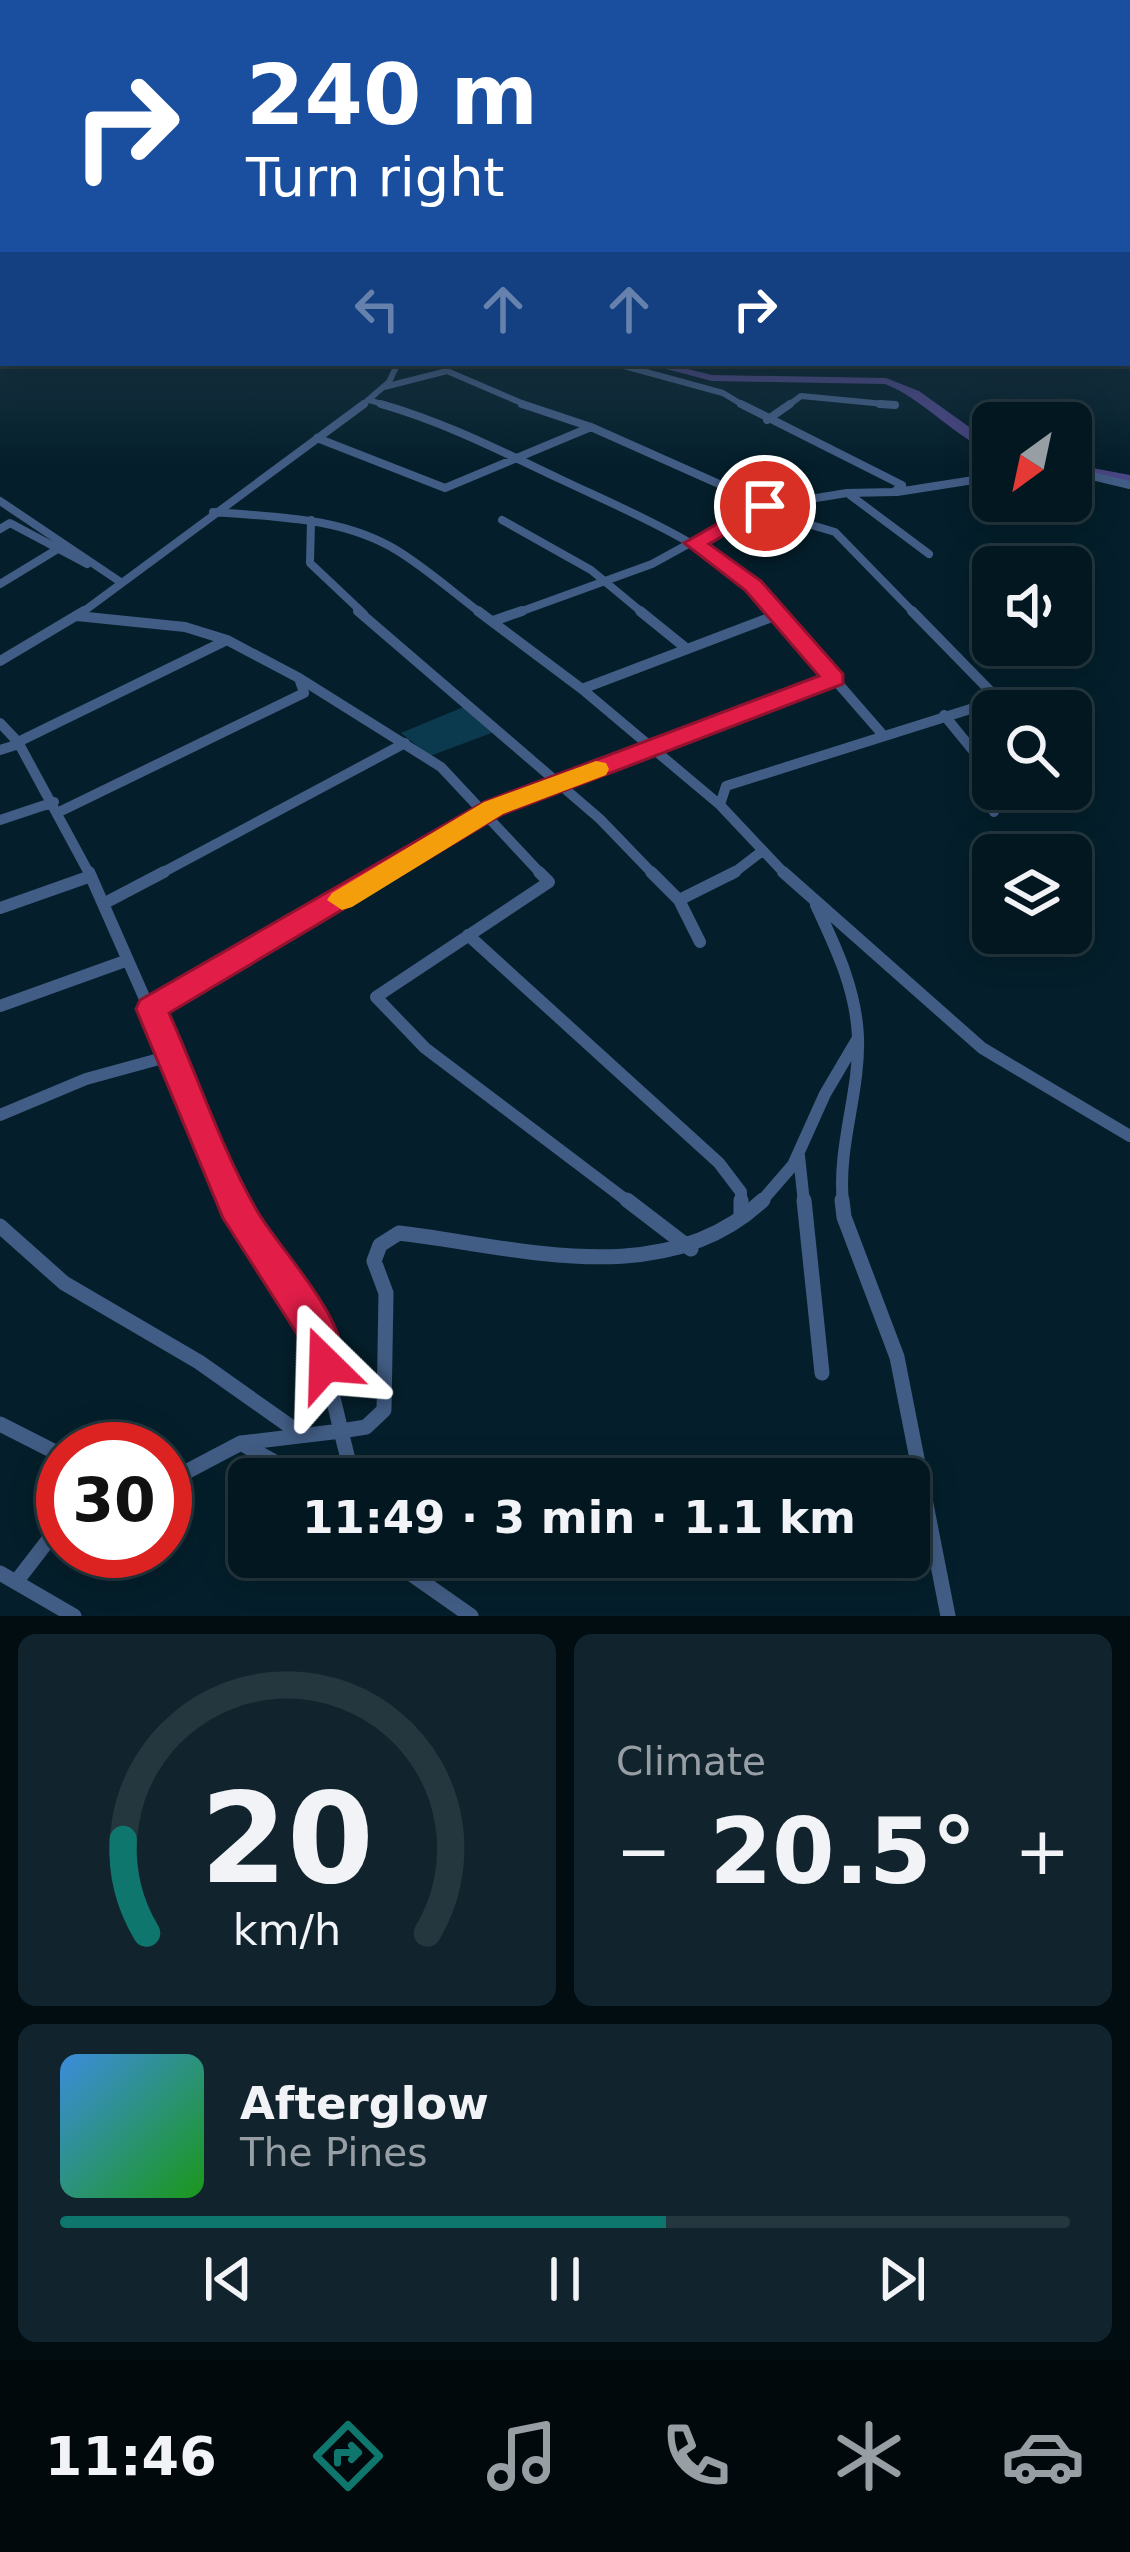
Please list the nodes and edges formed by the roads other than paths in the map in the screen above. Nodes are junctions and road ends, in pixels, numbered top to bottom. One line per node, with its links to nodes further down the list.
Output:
1 (396, 366): 3 (street)
2 (625, 366): 6 (street)
3 (383, 387): 4 (street); 7 (street)
4 (369, 400): 8 (street); 9 (street)
5 (895, 405): 6 (street)
6 (767, 420): 13 (street)
7 (591, 427): 9 (street); 16 (street)
8 (317, 438): 9 (street); 17 (street)
9 (519, 458): 21 (street)
10 (1092, 476): 12 (street)
11 (972, 480): 13 (street)
12 (1130, 485)
13 (894, 491): 14 (street)
14 (847, 493): 16 (street); 23 (street)
15 (0, 501): 24 (street)
16 (754, 508): 21 (street); 37 (street)
17 (213, 512): 18 (street); 25 (street)
18 (311, 520): 30 (street); 45 (street)
19 (502, 520): 26 (street)
20 (0, 529): 22 (street)
21 (694, 543): 26 (street); 28 (street)
22 (56, 550): 24 (street); 27 (street)
23 (929, 554)
24 (104, 570): 25 (street)
25 (119, 581): 29 (street)
26 (606, 581): 30 (street); 32 (street)
27 (0, 584)
28 (777, 615): 32 (street); 35 (street)
29 (77, 616): 31 (street); 33 (street)
30 (493, 621): 36 (street)
31 (226, 640): 34 (street); 41 (street)
32 (687, 649): 36 (street)
33 (0, 661)
34 (298, 679): 40 (street); 47 (street)
35 (835, 679): 39 (street); 42 (street)
36 (581, 688): 42 (street)
37 (944, 715): 39 (street); 44 (street)
38 (0, 723): 41 (street)
39 (884, 735): 46 (street)
40 (405, 742): 48 (street); 54 (street)
41 (18, 743): 43 (street); 47 (street)
42 (651, 745): 45 (street); 46 (street)
43 (0, 750)
44 (972, 750)
45 (556, 786): 48 (street); 52 (street)
46 (720, 805): 50 (street)
47 (56, 807): 49 (street); 51 (street)
48 (487, 813): 56 (street); 60 (street)
49 (0, 820)
50 (760, 852): 52 (street); 53 (street)
51 (91, 876): 54 (street); 55 (street)
52 (680, 900): 57 (street)
53 (814, 901): 61 (street); 64 (street)
54 (103, 904): 58 (street)
55 (0, 908)
56 (468, 935): 66 (street); 68 (street)
57 (700, 942)
58 (128, 960): 59 (street); 60 (street)
59 (0, 1006)
60 (152, 1009): 62 (street)
61 (858, 1037): 65 (street); 83 (street)
62 (170, 1056): 63 (street); 71 (street)
63 (0, 1115)
64 (1130, 1136)
65 (799, 1156): 66 (street); 69 (street)
66 (741, 1217): 68 (street)
67 (0, 1226): 72 (street)
68 (691, 1250): 71 (street)
69 (822, 1373)
70 (0, 1424): 73 (street)
71 (341, 1431): 72 (street); 76 (street)
72 (301, 1433): 74 (street)
73 (36, 1442)
74 (241, 1443): 75 (street); 77 (street)
75 (268, 1458)
76 (348, 1458)
77 (192, 1469)
78 (36, 1548): 79 (street)
79 (8, 1577): 81 (street)
80 (416, 1578): 82 (street)
81 (74, 1616)
82 (471, 1616)
83 (948, 1616)

